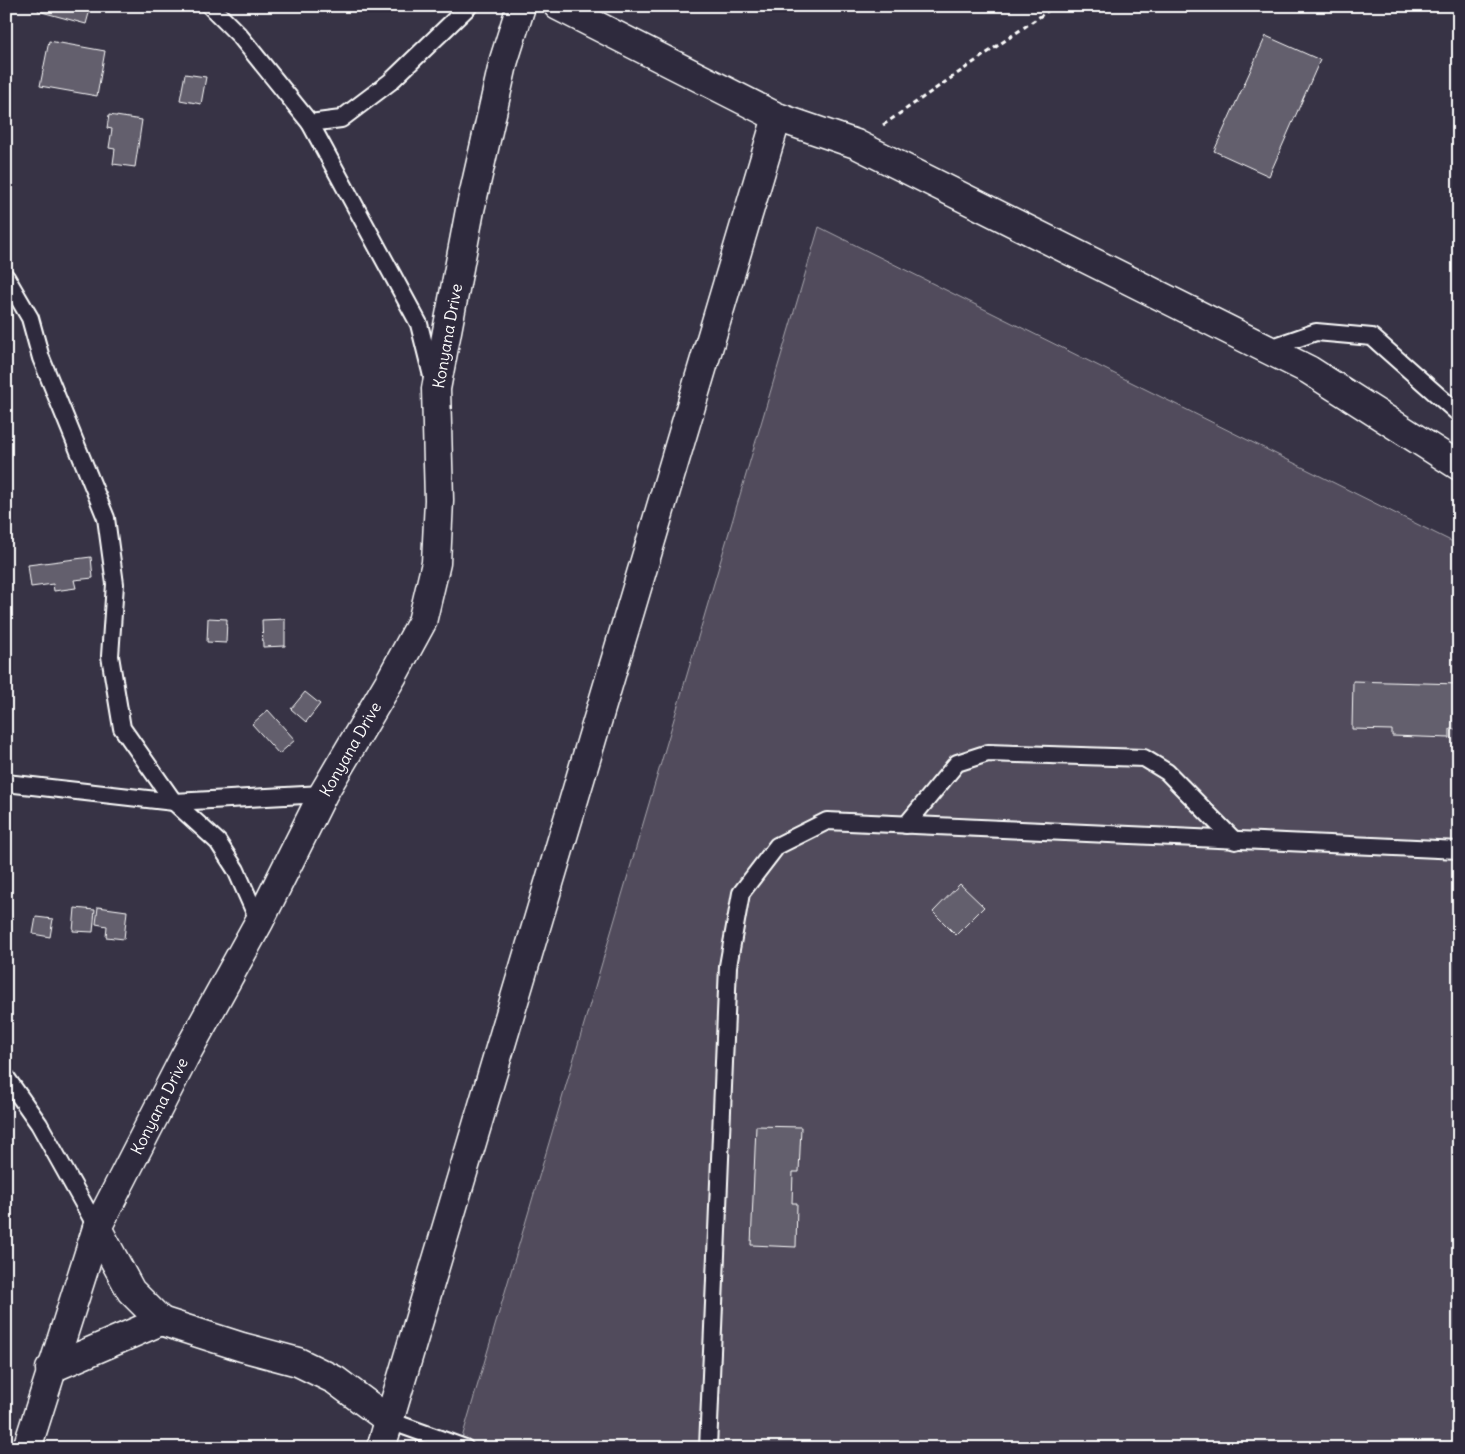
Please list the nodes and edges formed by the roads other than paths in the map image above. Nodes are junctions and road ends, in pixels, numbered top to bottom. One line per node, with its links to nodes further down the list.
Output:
1 (210, 6): 6 (lane)
2 (469, 6): 6 (lane)
3 (521, 6): 9 (street, Konyana Drive)
4 (558, 6): 5 (street)
5 (777, 117): 8 (street); 23 (street)
6 (310, 123): 9 (lane)
7 (6, 278): 14 (lane)
8 (1267, 349): 10 (lane); 11 (street)
9 (436, 389): 13 (street, Konyana Drive)
10 (1459, 414)
11 (1459, 466)
12 (6, 783): 14 (lane)
13 (323, 794): 14 (lane); 18 (street, Konyana Drive)
14 (174, 802): 18 (lane)
15 (906, 825): 16 (lane); 16 (lane); 27 (lane)
16 (1236, 841): 17 (lane)
17 (1459, 850)
18 (258, 922): 20 (street, Konyana Drive)
19 (6, 1077): 20 (lane)
20 (97, 1228): 21 (street); 22 (street, Konyana Drive)
21 (161, 1321): 22 (street); 23 (street)
22 (50, 1369): 24 (street, Konyana Drive)
23 (390, 1421): 25 (street); 26 (lane)
24 (26, 1448)
25 (381, 1448)
26 (465, 1448)
27 (708, 1448)

